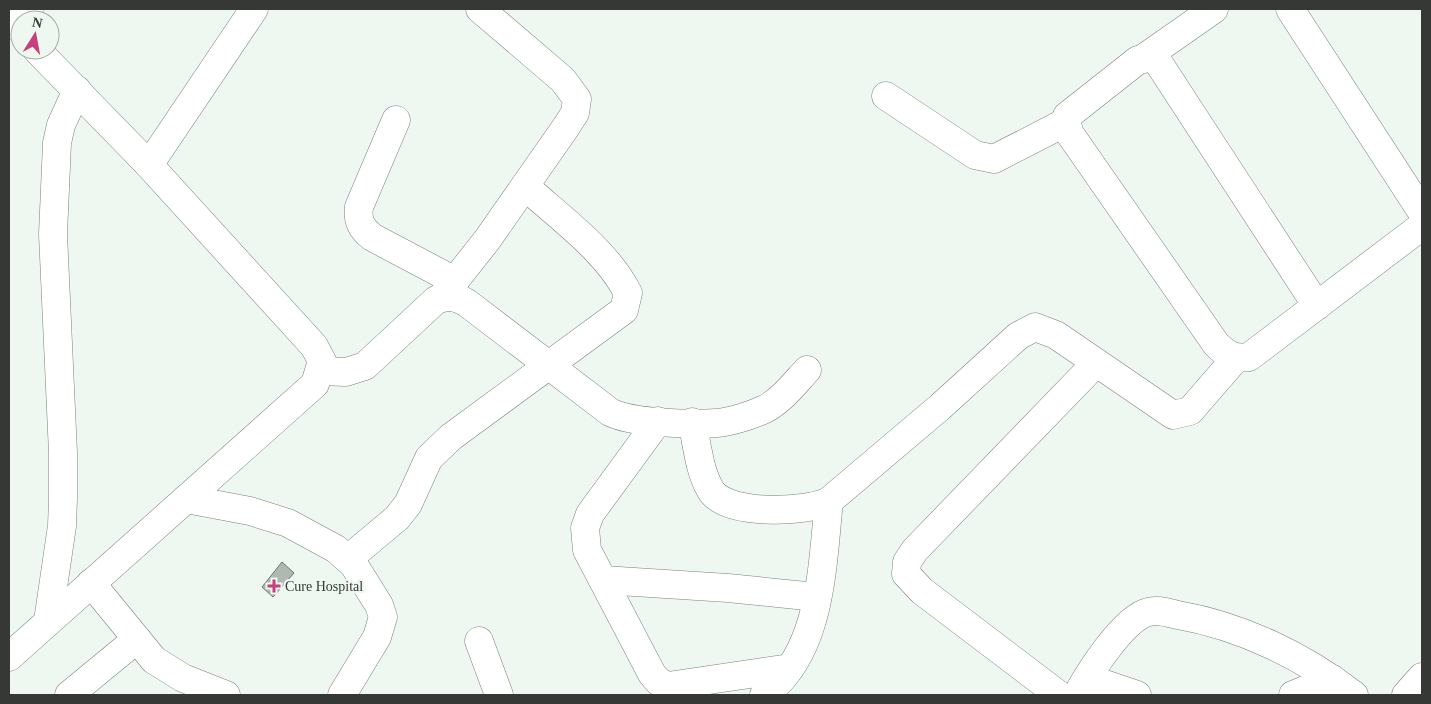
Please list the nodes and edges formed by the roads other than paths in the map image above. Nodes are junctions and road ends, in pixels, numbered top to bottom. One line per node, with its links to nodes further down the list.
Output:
1 (254, 9): 11 (street)
2 (480, 9): 12 (street)
3 (1214, 9): 5 (street)
4 (1290, 9): 13 (street)
5 (1144, 58): 10 (street); 16 (street)
6 (48, 60): 7 (street)
7 (76, 90): 11 (street); 30 (street)
8 (886, 96): 10 (street)
9 (396, 120): 15 (street)
10 (1066, 122): 17 (street)
11 (149, 165): 21 (street)
12 (525, 186): 15 (street); 19 (street)
13 (1422, 212)
14 (1422, 226): 16 (street)
15 (449, 289): 19 (street); 21 (street)
16 (1317, 306): 17 (street)
17 (1236, 358): 18 (street)
18 (1096, 363): 25 (street); 43 (street)
19 (550, 366): 22 (street); 26 (street)
20 (807, 370): 23 (street)
21 (321, 371): 24 (street)
22 (658, 421): 23 (street); 27 (street)
23 (692, 422): 25 (street)
24 (186, 499): 26 (street); 28 (street)
25 (829, 501): 29 (street)
26 (348, 559): 40 (street)
27 (603, 580): 29 (street); 34 (street)
28 (91, 583): 30 (street); 31 (street)
29 (816, 597): 34 (street)
30 (48, 622): 33 (street)
31 (137, 639): 38 (street); 39 (street)
32 (478, 641): 41 (street)
33 (9, 657)
34 (790, 668): 42 (street)
35 (1422, 677): 47 (street)
36 (1332, 679): 37 (street); 45 (street); 46 (street)
37 (1082, 687): 44 (street)
38 (69, 695)
39 (226, 695)
40 (342, 695)
41 (499, 695)
42 (764, 695)
43 (1059, 695)
44 (1137, 695)
45 (1293, 695)
46 (1354, 695)
47 (1406, 695)

